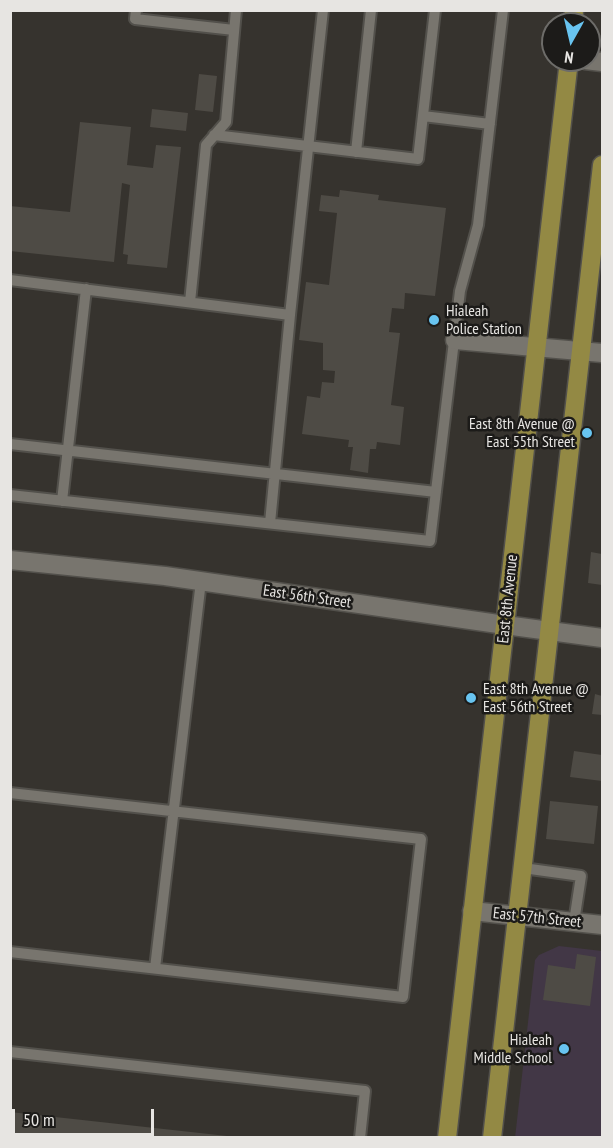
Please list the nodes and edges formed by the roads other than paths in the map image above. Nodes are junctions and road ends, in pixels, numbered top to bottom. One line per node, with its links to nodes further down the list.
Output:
1 (136, 10): 7 (lane)
2 (236, 10): 7 (lane)
3 (323, 10): 12 (lane)
4 (371, 10): 13 (lane)
5 (435, 10): 9 (lane)
6 (503, 10): 10 (lane)
7 (234, 30): 11 (lane)
8 (568, 72): 20 (main road, East 8th Avenue)
9 (423, 116): 10 (lane); 13 (lane)
10 (490, 124): 19 (lane)
11 (213, 135): 12 (lane); 17 (lane)
12 (308, 146): 13 (lane); 18 (lane)
13 (356, 152)
14 (603, 165): 21 (main road)
15 (10, 280): 16 (lane)
16 (86, 290): 17 (lane); 24 (lane)
17 (190, 303): 18 (lane)
18 (290, 315): 25 (lane)
19 (455, 340): 20 (street); 26 (lane)
20 (536, 347): 21 (street); 32 (main road, East 8th Avenue)
21 (582, 351): 22 (street); 33 (main road)
22 (603, 353)
23 (10, 444): 24 (lane)
24 (68, 450): 25 (lane); 28 (lane)
25 (274, 474): 26 (lane); 29 (lane)
26 (436, 492): 29 (lane)
27 (10, 495): 28 (lane)
28 (62, 501): 29 (lane)
29 (270, 523)
30 (10, 560): 31 (street, East 56th Street)
31 (201, 581): 32 (street, East 56th Street); 36 (lane)
32 (505, 625): 33 (street, East 56th Street); 38 (main road, East 8th Avenue)
33 (549, 632): 34 (street, East 56th Street); 37 (main road)
34 (603, 638)
35 (10, 793): 36 (lane)
36 (173, 811): 43 (lane); 43 (lane)
37 (523, 868): 39 (main road); 40 (lane)
38 (472, 911): 39 (street, East 57th Street); 46 (main road, East 8th Avenue)
39 (518, 916): 40 (street, East 57th Street); 47 (main road)
40 (574, 922): 41 (street, East 57th Street)
41 (603, 925)
42 (10, 952): 43 (lane)
43 (155, 968)
44 (10, 1052): 45 (lane)
45 (360, 1137)
46 (447, 1137)
47 (492, 1137)

